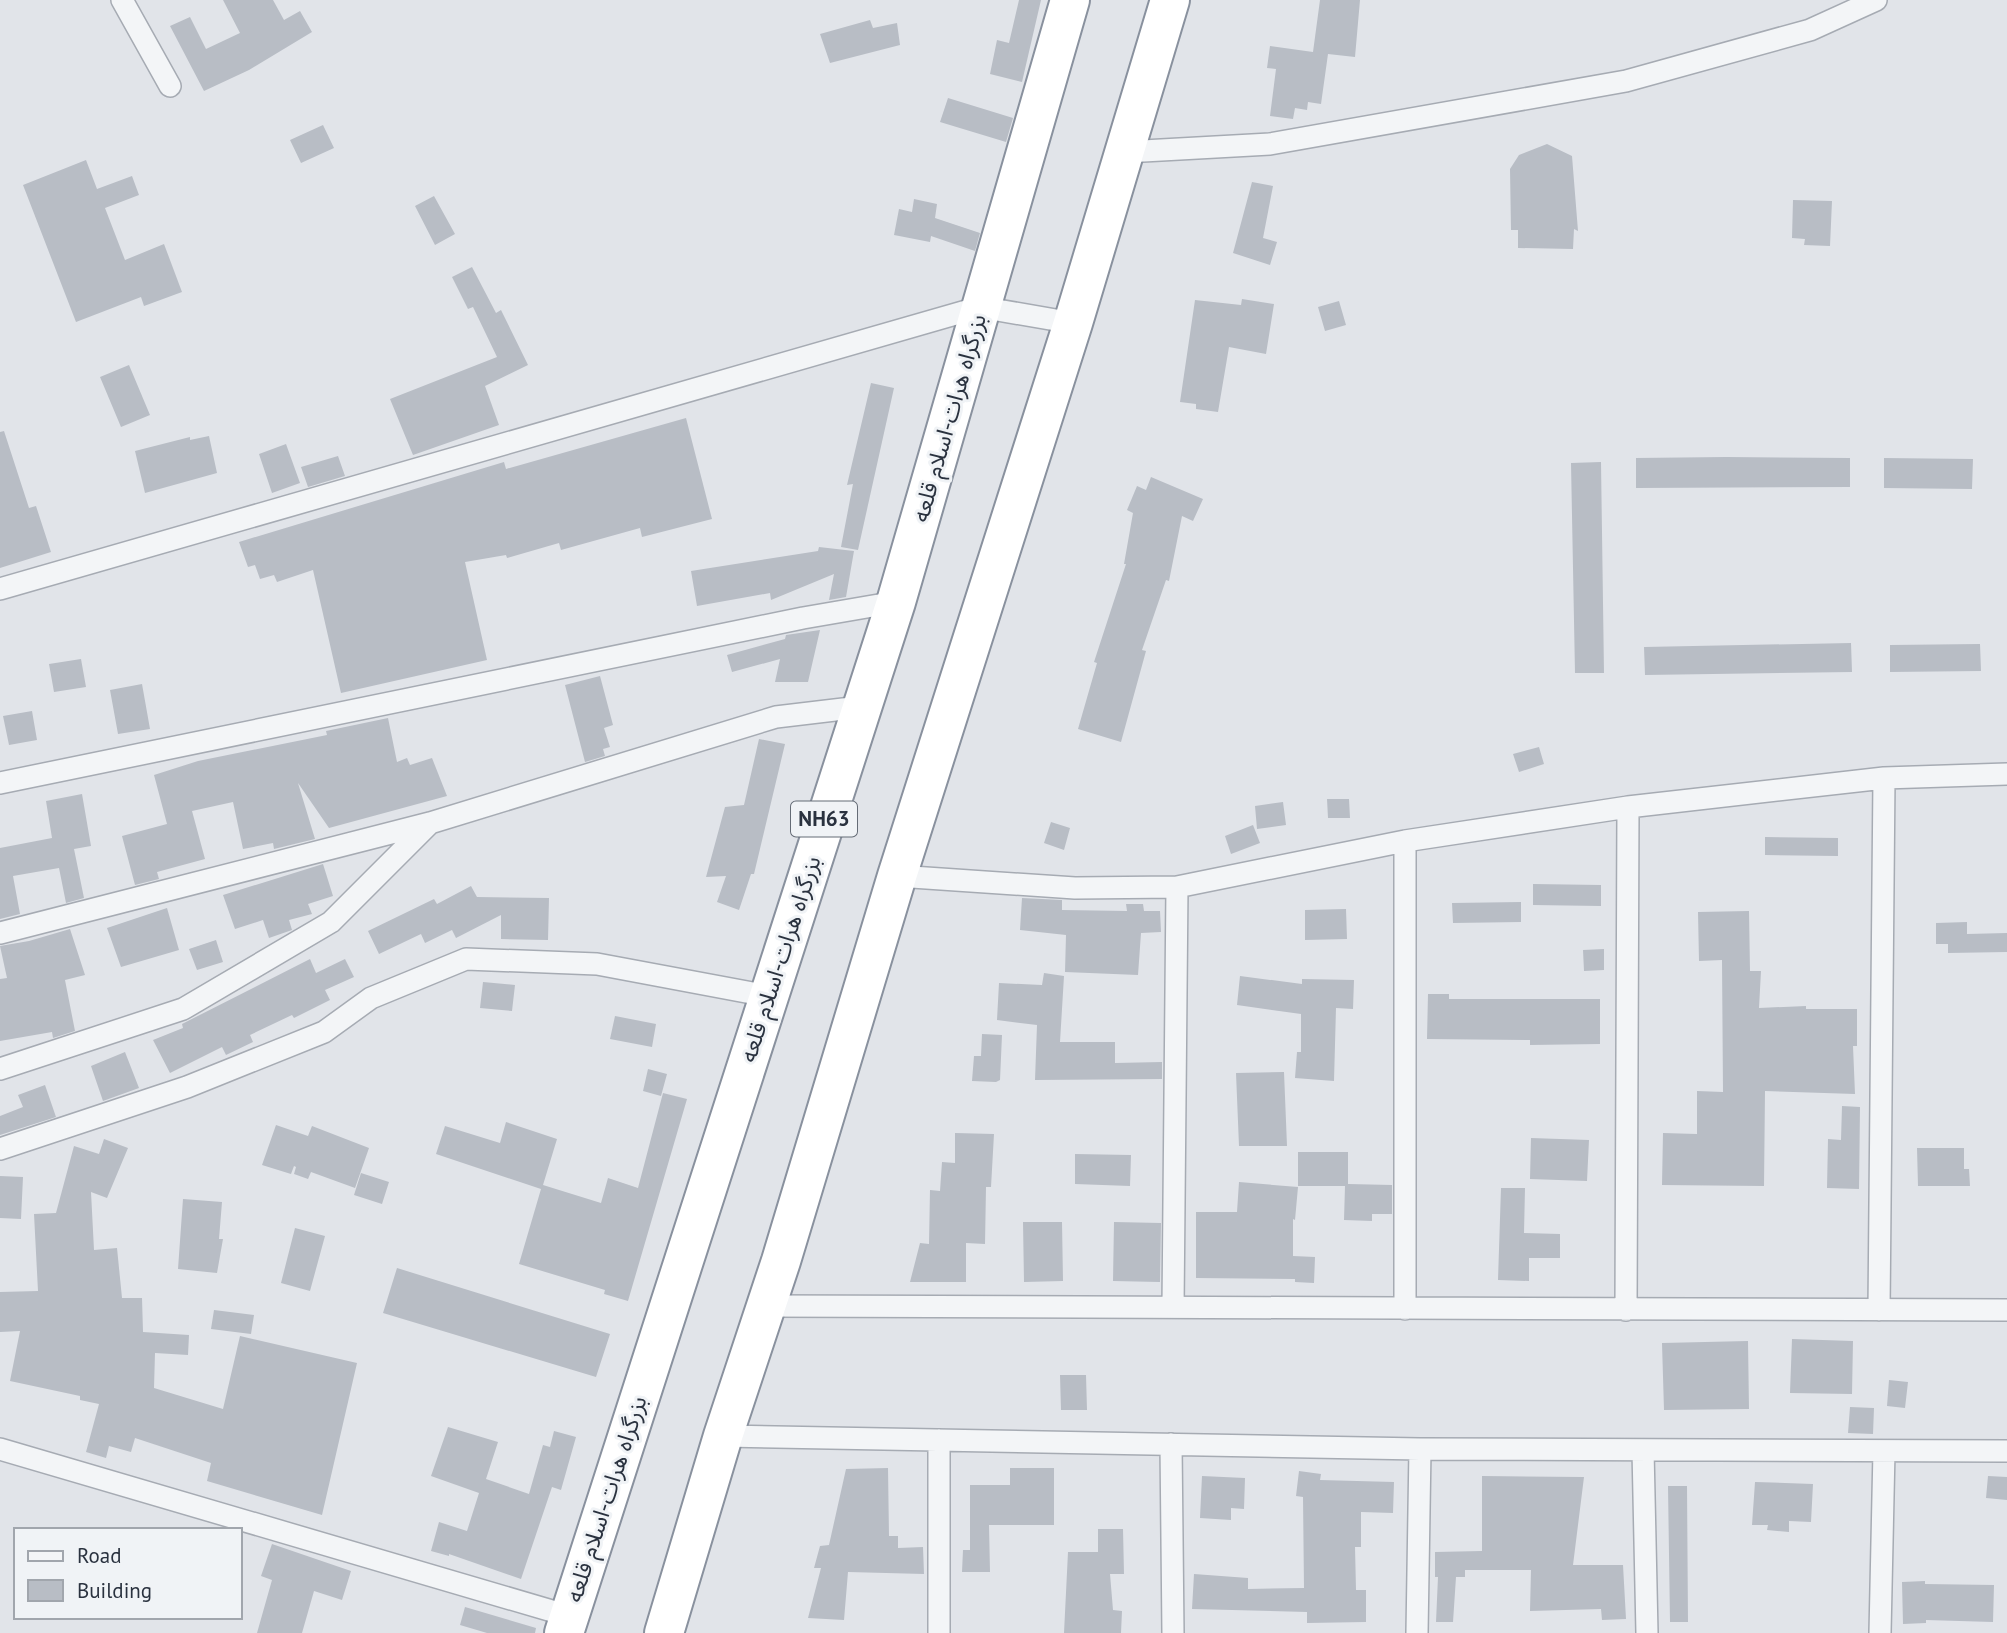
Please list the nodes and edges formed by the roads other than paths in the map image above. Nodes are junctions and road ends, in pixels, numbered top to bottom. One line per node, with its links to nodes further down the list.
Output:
1 (122, 0): 5 (street)
2 (1070, 0): 7 (highway, بزرگراه هرات-اسلام قلعه / NH63)
3 (1170, 0): 6 (highway)
4 (1876, 0): 6 (street)
5 (170, 86)
6 (1125, 152): 8 (highway)
7 (980, 307): 8 (street); 9 (street); 10 (highway, بزرگراه هرات-اسلام قلعه / NH63)
8 (1073, 323): 18 (highway)
9 (0, 589)
10 (896, 602): 11 (highway, بزرگراه هرات-اسلام قلعه / NH63); 14 (street)
11 (860, 707): 16 (street); 21 (highway, بزرگراه هرات-اسلام قلعه / NH63)
12 (2007, 774): 13 (street)
13 (1884, 778): 15 (street); 28 (street)
14 (0, 783)
15 (1628, 807): 17 (street); 27 (street)
16 (430, 823): 20 (street); 22 (street)
17 (1405, 841): 19 (street); 26 (street)
18 (897, 876): 19 (street); 24 (highway)
19 (1177, 887): 25 (street)
20 (0, 933)
21 (768, 996): 23 (street); 38 (highway, بزرگراه هرات-اسلام قلعه / NH63)
22 (0, 1069)
23 (0, 1149)
24 (766, 1306): 25 (street); 30 (highway)
25 (1173, 1307): 26 (street)
26 (1405, 1309): 27 (street)
27 (1626, 1310): 28 (street)
28 (1879, 1310): 29 (street)
29 (2007, 1310)
30 (723, 1436): 31 (street); 39 (highway)
31 (939, 1440): 32 (street); 40 (street)
32 (1171, 1444): 34 (street); 41 (street)
33 (0, 1449): 38 (street)
34 (1420, 1449): 35 (street); 42 (street)
35 (1643, 1450): 36 (street); 43 (street)
36 (1884, 1451): 37 (street); 44 (street)
37 (2007, 1451)
38 (566, 1624)
39 (664, 1633)
40 (939, 1633)
41 (1173, 1633)
42 (1416, 1633)
43 (1647, 1633)
44 (1880, 1633)

